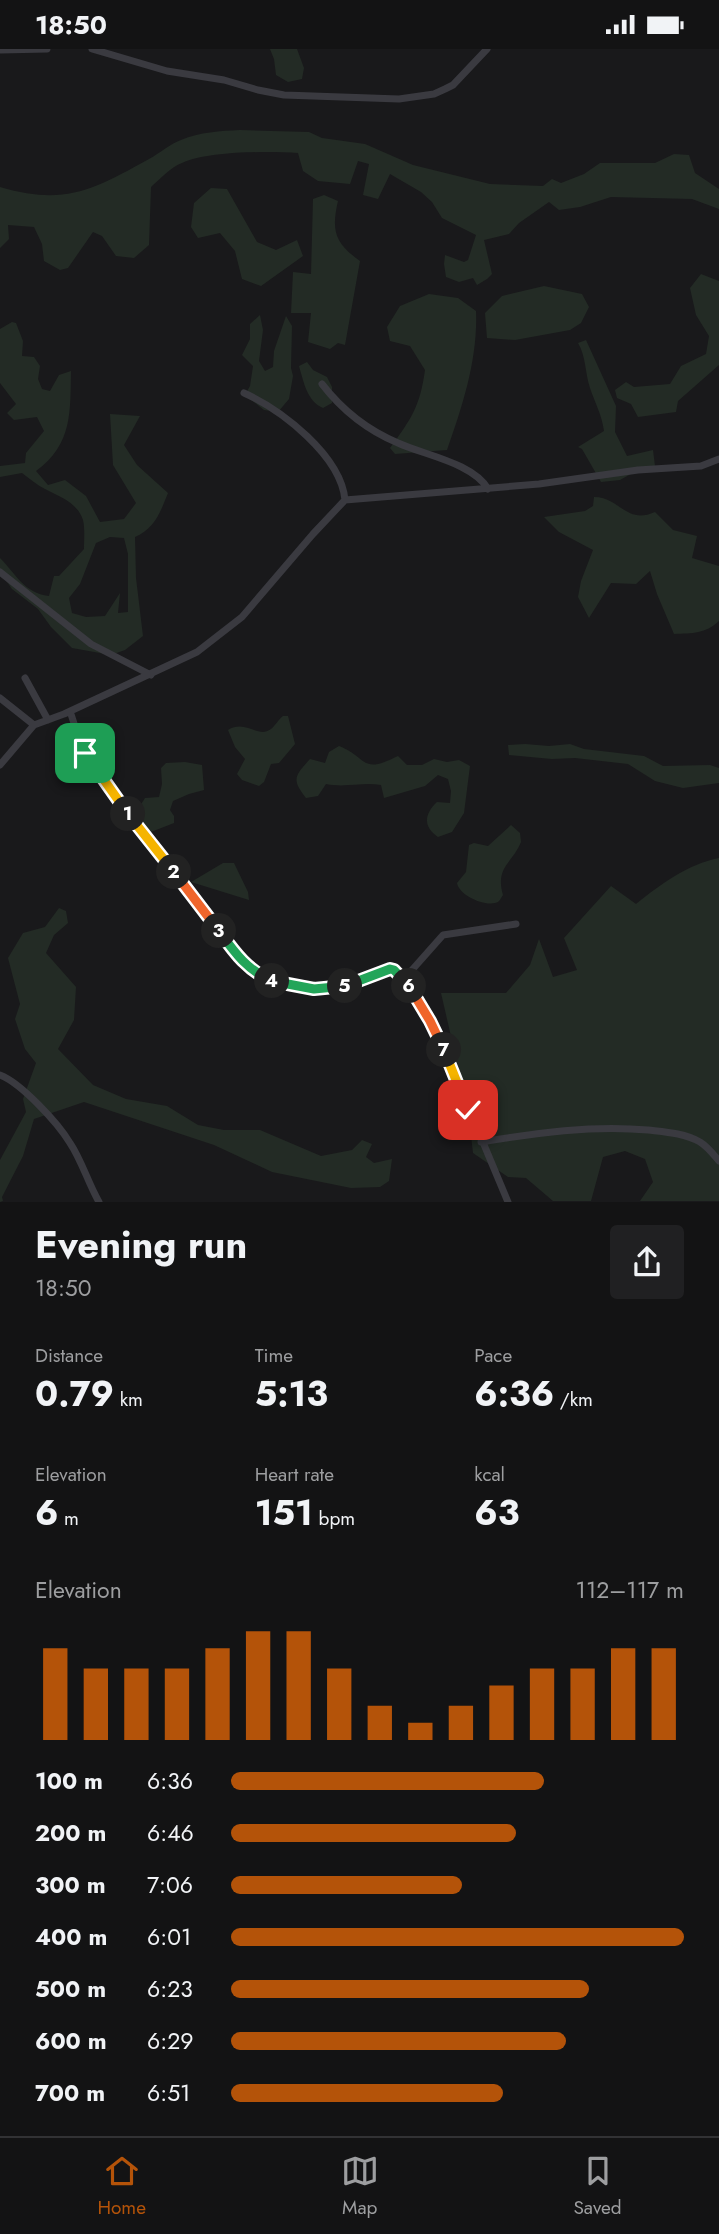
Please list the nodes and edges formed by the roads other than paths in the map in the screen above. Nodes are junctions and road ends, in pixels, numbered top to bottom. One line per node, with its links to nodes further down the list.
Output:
1 (47, 49): 4 (street)
2 (92, 49): 3 (street)
3 (487, 49)
4 (0, 50)
5 (321, 384): 8 (street)
6 (244, 393): 9 (street)
7 (719, 459): 8 (street)
8 (488, 489): 9 (street)
9 (345, 500): 11 (street)
10 (0, 572): 11 (street)
11 (151, 675): 14 (street)
12 (26, 678): 15 (street)
13 (0, 698): 16 (street)
14 (70, 711): 15 (street); 19 (street)
15 (48, 720): 16 (street)
16 (34, 725): 17 (street)
17 (0, 765)
18 (516, 924): 19 (street)
19 (404, 979): 21 (street)
20 (0, 1075): 23 (street)
21 (481, 1142): 22 (street); 24 (street)
22 (719, 1161)
23 (99, 1202)
24 (508, 1202)

